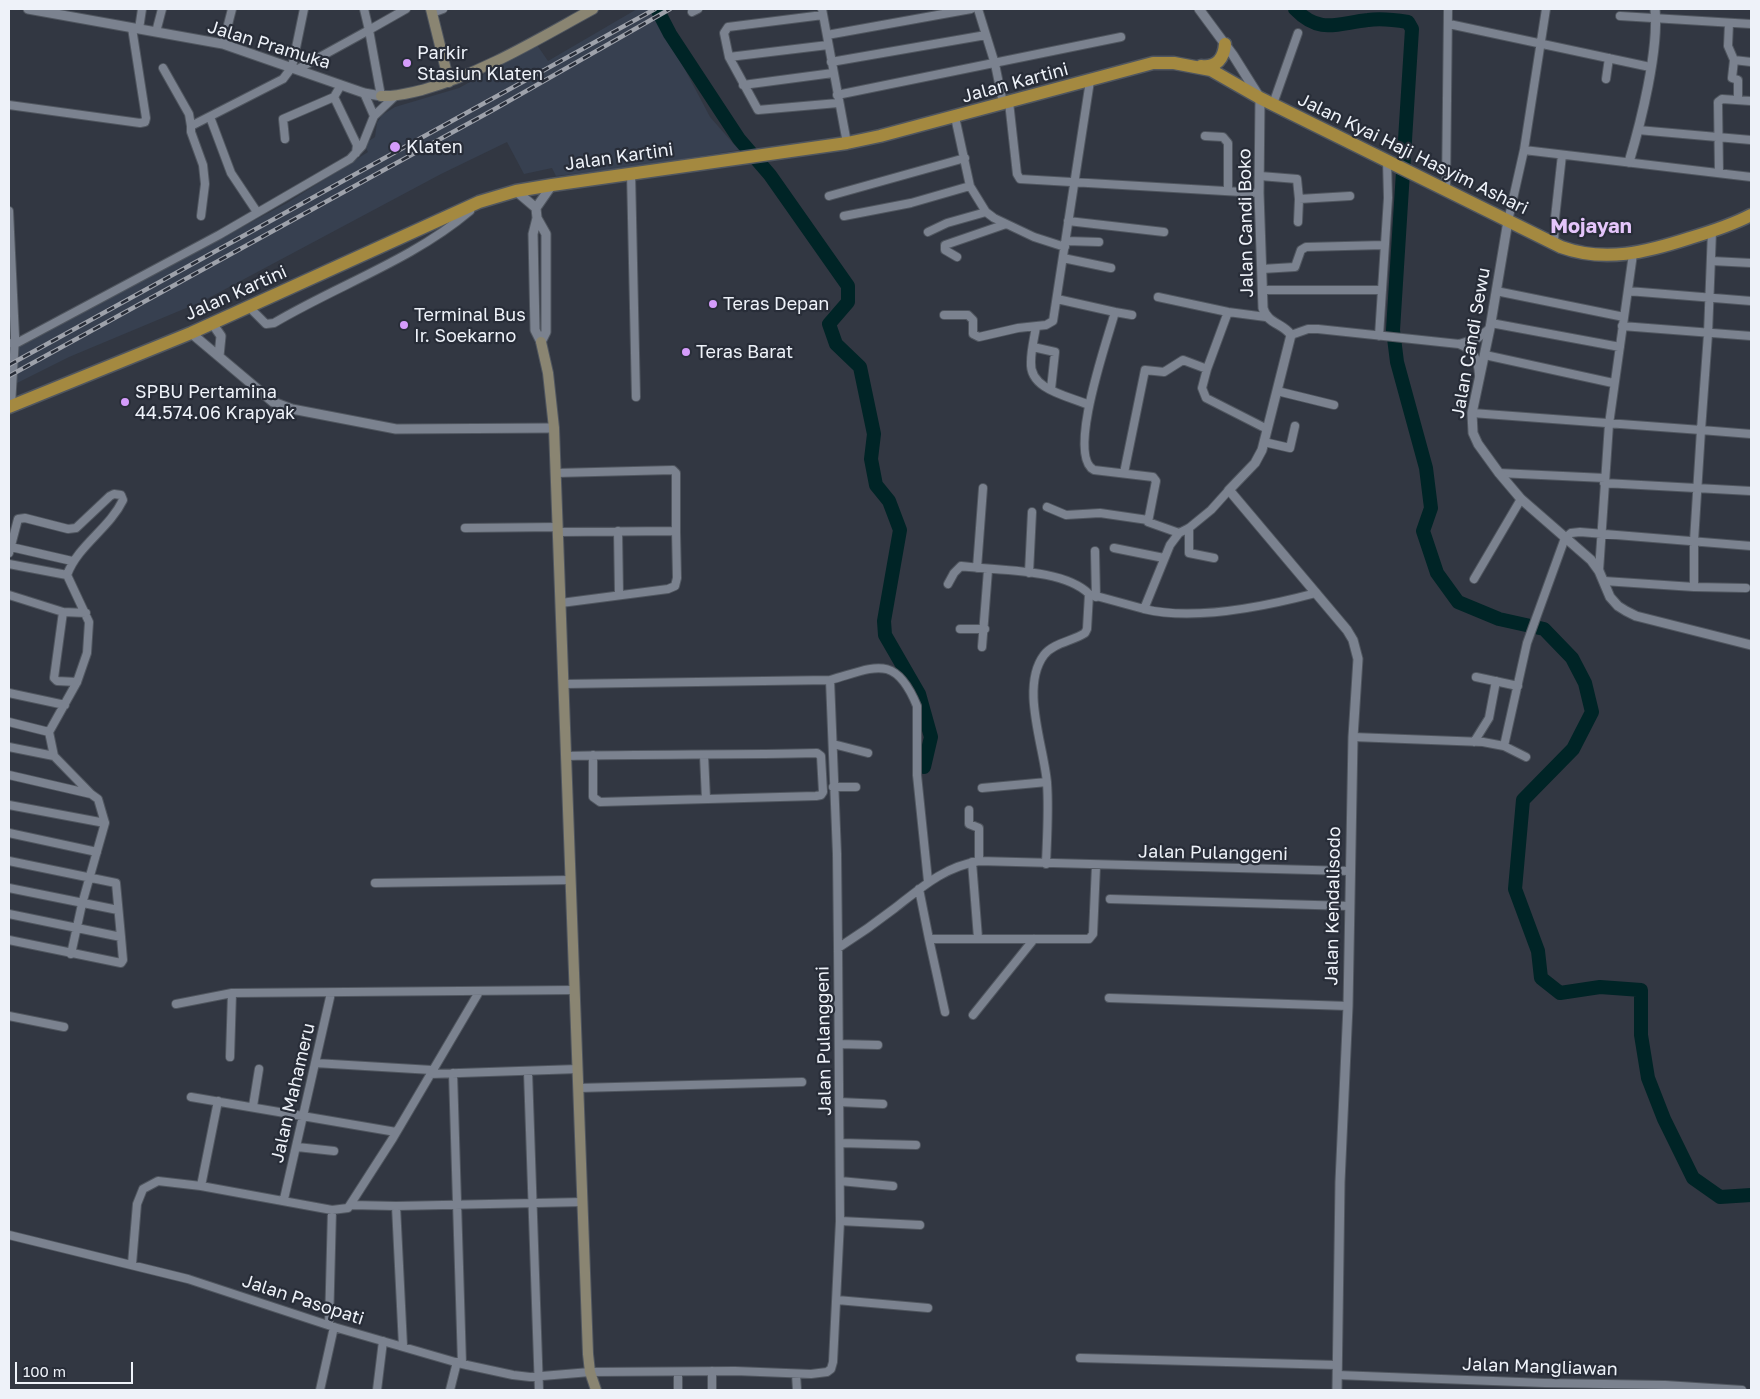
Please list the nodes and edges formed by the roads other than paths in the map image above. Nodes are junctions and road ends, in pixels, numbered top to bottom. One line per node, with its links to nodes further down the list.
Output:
1 (28, 9): 23 (street, Jalan Pramuka)
2 (142, 9): 23 (street)
3 (162, 9): 25 (street)
4 (232, 9): 30 (street)
5 (304, 9): 43 (street)
6 (364, 9): 24 (street)
7 (406, 9): 24 (street)
8 (443, 9): 16 (street)
9 (593, 9): 47 (main road)
10 (970, 9): 27 (street)
11 (978, 9): 28 (street)
12 (1199, 9): 31 (street)
13 (1448, 9): 21 (street)
14 (1546, 9): 32 (street)
15 (1655, 9): 19 (street)
16 (432, 11): 47 (main road)
17 (825, 11): 27 (street); 34 (street)
18 (1620, 16): 19 (street)
19 (1656, 19): 20 (street); 41 (street)
20 (1728, 23): 22 (street); 36 (street)
21 (1449, 24): 32 (street); 84 (street)
22 (1751, 24)
23 (135, 28): 25 (street, Jalan Pramuka); 60 (street)
24 (369, 30): 43 (street); 51 (street)
25 (156, 32): 30 (street, Jalan Pramuka)
26 (1298, 33): 59 (street)
27 (827, 35): 33 (street)
28 (986, 35): 37 (street); 39 (street)
29 (1121, 37): 39 (street)
30 (223, 44): 43 (street, Jalan Pramuka)
31 (1225, 44): 40 (highway); 54 (street)
32 (1541, 44): 35 (street); 71 (street)
33 (828, 45): 34 (street); 37 (street)
34 (729, 57): 49 (street)
35 (1609, 58): 41 (street); 45 (street)
36 (1734, 60): 38 (street); 56 (street)
37 (831, 62): 44 (street)
38 (1751, 62)
39 (995, 64): 55 (street); 58 (street)
40 (1194, 66): 46 (highway, Jalan Kartini); 54 (highway, Jalan Kartini)
41 (1650, 66): 65 (street)
42 (163, 68): 64 (street)
43 (295, 68): 48 (street, Jalan Pramuka); 62 (street)
44 (833, 73): 49 (street); 55 (street)
45 (1606, 79)
46 (1090, 81): 58 (highway, Jalan Kartini); 81 (street)
47 (449, 82): 52 (main road)
48 (341, 85): 50 (street, Jalan Pramuka); 53 (street)
49 (743, 85): 55 (street)
50 (364, 93): 51 (street, Jalan Pramuka); 61 (street)
51 (380, 96): 52 (main road)
52 (394, 97): 61 (street)
53 (334, 98): 68 (street); 72 (street)
54 (1260, 98): 59 (highway, Jalan Kyai Haji Hasyim Ashari); 79 (street, Jalan Candi Boko)
55 (838, 99): 70 (street)
56 (1738, 100): 57 (street); 67 (street)
57 (1751, 101)
58 (1006, 103): 63 (highway, Jalan Kartini); 81 (street)
59 (1273, 104): 76 (highway, Jalan Kyai Haji Hasyim Ashari)
60 (9, 105)
61 (374, 116): 72 (street)
62 (210, 117): 64 (street); 93 (street)
63 (955, 117): 70 (highway, Jalan Kartini); 74 (street)
64 (191, 126): 97 (street)
65 (1638, 130): 67 (street); 75 (street)
66 (1205, 136): 86 (street)
67 (1720, 138): 69 (street); 78 (street)
68 (285, 139)
69 (1751, 140)
70 (847, 143): 77 (highway, Jalan Kartini)
71 (1524, 150): 73 (street); 100 (street)
72 (356, 154): 93 (street)
73 (1562, 155): 75 (street); 110 (street)
74 (965, 158): 83 (street); 88 (street)
75 (1629, 162): 78 (street)
76 (1392, 164): 84 (highway, Jalan Kyai Haji Hasyim Ashari); 111 (street)
77 (632, 173): 82 (highway, Jalan Kartini); 156 (street)
78 (1719, 173): 80 (street)
79 (1260, 176): 87 (street, Jalan Candi Boko); 90 (street)
80 (1751, 177)
81 (1074, 182): 86 (street); 99 (street)
82 (552, 185): 85 (highway, Jalan Kartini); 95 (street)
83 (970, 186): 94 (street); 98 (street)
84 (1446, 190): 100 (highway, Jalan Kyai Haji Hasyim Ashari)
85 (516, 191): 91 (highway, Jalan Kartini); 95 (street)
86 (1228, 192): 87 (street)
87 (1260, 193): 118 (street, Jalan Candi Boko)
88 (829, 196)
89 (1350, 196): 90 (street)
90 (1299, 199): 101 (street)
91 (479, 202): 128 (highway, Jalan Kartini); 128 (street)
92 (9, 211): 121 (street)
93 (258, 212): 145 (street)
94 (986, 212): 102 (street); 104 (street)
95 (537, 213): 106 (street); 107 (street)
96 (1751, 215): 103 (highway, Jalan Kyai Haji Hasyim Ashari)
97 (201, 216)
98 (844, 216)
99 (1068, 221): 105 (street); 109 (street)
100 (1508, 221): 110 (highway, Jalan Kyai Haji Hasyim Ashari); 122 (street, Jalan Candi Sewu)
101 (1298, 222)
102 (1006, 224): 109 (street); 113 (street)
103 (1712, 231): 112 (highway, Jalan Kyai Haji Hasyim Ashari); 115 (street)
104 (928, 232)
105 (1164, 232)
106 (533, 234): 107 (street); 144 (street)
107 (546, 234): 144 (street)
108 (1099, 242): 109 (street)
109 (1065, 244): 114 (street)
110 (1554, 244): 112 (highway, Jalan Kyai Haji Hasyim Ashari)
111 (1384, 245): 118 (street); 120 (street)
112 (1633, 254): 123 (street)
113 (957, 257)
114 (1063, 258): 117 (street); 126 (street)
115 (1712, 261): 116 (street); 125 (street)
116 (1751, 263)
117 (1111, 268)
118 (1262, 269): 119 (street, Jalan Candi Boko)
119 (1264, 290): 120 (street); 134 (street, Jalan Candi Boko)
120 (1381, 290): 143 (street)
121 (12, 291): 145 (street)
122 (1496, 291): 133 (street); 136 (street, Jalan Candi Sewu)
123 (1628, 291): 125 (street); 133 (street)
124 (1158, 298): 130 (street)
125 (1709, 298): 127 (street); 140 (street)
126 (1057, 299): 129 (street); 138 (street)
127 (1751, 301)
128 (249, 307): 135 (highway, Jalan Kartini)
129 (1115, 312): 132 (street); 157 (street)
130 (1228, 312): 134 (street); 151 (street)
131 (944, 315): 138 (street)
132 (1132, 315)
133 (1624, 316): 137 (street)
134 (1266, 317): 141 (street, Jalan Candi Boko)
135 (212, 324): 139 (highway, Jalan Kartini); 150 (street)
136 (1490, 326): 146 (street); 148 (street); 149 (street, Jalan Candi Sewu)
137 (1622, 326): 140 (street); 148 (street)
138 (1036, 327): 147 (street)
139 (191, 333): 150 (street); 159 (highway, Jalan Kartini)
140 (1708, 334): 142 (street); 165 (street)
141 (1291, 335): 143 (street); 155 (street)
142 (1751, 336)
143 (1383, 337): 146 (street)
144 (541, 342): 163 (main road)
145 (12, 344): 159 (street)
146 (1459, 344): 152 (street)
147 (1033, 347): 154 (street); 154 (street)
148 (1620, 348): 153 (street)
149 (1485, 355): 152 (street, Jalan Candi Sewu); 153 (street)
150 (219, 356): 163 (street)
151 (1207, 369): 164 (street); 169 (street)
152 (1479, 378): 160 (street, Jalan Candi Sewu)
153 (1613, 383): 161 (street)
154 (1051, 389): 157 (street)
155 (1277, 391): 158 (street); 164 (street)
156 (636, 397)
157 (1089, 405): 169 (street)
158 (1334, 405)
159 (10, 409)
160 (1472, 413): 161 (street); 170 (street, Jalan Candi Sewu)
161 (1609, 424): 165 (street); 171 (street)
162 (1295, 426): 167 (street)
163 (554, 428): 168 (main road)
164 (1267, 429): 167 (street)
165 (1701, 430): 166 (street); 172 (street)
166 (1751, 434)
167 (1264, 442): 174 (street)
168 (556, 473): 182 (main road); 184 (street)
169 (1124, 473): 179 (street)
170 (1499, 473): 171 (street); 176 (street, Jalan Candi Sewu)
171 (1605, 481): 172 (street); 186 (street)
172 (1697, 486): 175 (street); 188 (street)
173 (983, 488): 197 (street)
174 (1229, 490): 181 (street); 207 (street, Jalan Kendalisodo)
175 (1751, 490)
176 (1521, 499): 187 (street, Jalan Candi Sewu); 202 (street)
177 (1047, 507): 179 (street)
178 (1032, 512): 200 (street)
179 (1148, 520): 185 (street)
180 (464, 528): 182 (street)
181 (1189, 528): 185 (street); 194 (street)
182 (558, 530): 183 (street); 211 (main road)
183 (618, 531): 184 (street); 208 (street)
184 (676, 531): 208 (street)
185 (1179, 533): 193 (street)
186 (1601, 534): 187 (street); 188 (street); 199 (street)
187 (1565, 538): 199 (street, Jalan Candi Sewu); 224 (street)
188 (1694, 541): 189 (street); 205 (street)
189 (1751, 546)
190 (1114, 548): 193 (street)
191 (10, 550): 195 (street); 195 (street)
192 (1095, 551): 210 (street)
193 (1164, 558): 212 (street)
194 (1214, 558)
195 (72, 562): 201 (street)
196 (9, 564): 201 (street)
197 (977, 568): 198 (street); 204 (street)
198 (988, 570): 200 (street); 216 (street)
199 (1599, 571): 203 (street, Jalan Candi Sewu)
200 (1029, 573): 210 (street)
201 (67, 575): 214 (street)
202 (1474, 580)
203 (1604, 581): 205 (street); 217 (street, Jalan Candi Sewu)
204 (948, 584)
205 (1694, 586): 206 (street)
206 (1746, 588)
207 (1316, 592): 212 (street); 229 (street, Jalan Kendalisodo)
208 (619, 595): 211 (street)
209 (9, 596): 213 (street)
210 (1093, 596): 212 (street); 241 (street)
211 (560, 603): 223 (main road)
212 (1144, 609)
213 (63, 612): 214 (street); 222 (street)
214 (86, 613): 222 (street)
215 (960, 629): 216 (street)
216 (985, 629): 218 (street)
217 (1751, 645)
218 (982, 647)
219 (1476, 677): 221 (street)
220 (830, 680): 223 (street); 231 (street); 260 (street)
221 (1496, 681): 224 (street); 230 (street)
222 (78, 682): 226 (street)
223 (564, 684): 237 (main road)
224 (1518, 686): 232 (street)
225 (9, 692): 226 (street)
226 (65, 705): 228 (street)
227 (9, 722): 228 (street)
228 (49, 732): 236 (street)
229 (1353, 737): 230 (street); 256 (street, Jalan Kendalisodo)
230 (1474, 742): 232 (street)
231 (832, 744): 234 (street); 242 (street)
232 (1504, 746): 239 (street)
233 (9, 747): 236 (street)
234 (868, 753)
235 (704, 755): 238 (street); 246 (street); 246 (street)
236 (54, 756): 245 (street)
237 (566, 756): 238 (street); 258 (main road)
238 (593, 756): 246 (street)
239 (1526, 757)
240 (9, 775): 245 (street)
241 (1047, 782): 244 (street); 254 (street)
242 (834, 787): 243 (street); 273 (street)
243 (856, 787)
244 (982, 788)
245 (91, 794): 249 (street)
246 (706, 799)
247 (9, 805): 249 (street)
248 (969, 810): 253 (street)
249 (105, 823): 251 (street)
250 (9, 833): 251 (street)
251 (97, 852): 257 (street)
252 (9, 861): 257 (street)
253 (975, 862): 254 (street, Jalan Pulanggeni); 260 (street, Jalan Pulanggeni); 269 (street)
254 (1046, 864): 255 (street, Jalan Pulanggeni)
255 (1096, 866): 256 (street, Jalan Pulanggeni); 271 (street)
256 (1349, 871): 264 (street, Jalan Kendalisodo)
257 (89, 877): 263 (street); 265 (street)
258 (570, 880): 259 (street); 275 (main road)
259 (375, 883)
260 (922, 886): 270 (street); 273 (street, Jalan Pulanggeni)
261 (9, 888): 263 (street)
262 (1110, 899): 264 (street)
263 (82, 904): 265 (street); 267 (street)
264 (1349, 906): 281 (street, Jalan Kendalisodo)
265 (118, 910): 268 (street)
266 (9, 914): 267 (street)
267 (76, 929): 268 (street); 274 (street)
268 (121, 937): 274 (street)
269 (978, 938): 270 (street); 271 (street)
270 (932, 939): 282 (street)
271 (1034, 939): 283 (street)
272 (9, 940): 274 (street)
273 (838, 948): 286 (street, Jalan Pulanggeni)
274 (71, 954)
275 (574, 990): 277 (street); 291 (main road)
276 (232, 992): 278 (street); 280 (street); 288 (street)
277 (479, 992): 278 (street); 292 (street)
278 (331, 993): 289 (street, Jalan Mahameru)
279 (1109, 998): 281 (street)
280 (176, 1004)
281 (1348, 1006): 329 (street, Jalan Kendalisodo)
282 (945, 1012)
283 (973, 1015)
284 (9, 1016): 285 (street)
285 (64, 1027)
286 (839, 1044): 287 (street); 299 (street, Jalan Pulanggeni)
287 (878, 1044)
288 (230, 1057)
289 (315, 1063): 292 (street); 302 (street, Jalan Mahameru)
290 (259, 1069): 301 (street)
291 (578, 1070): 293 (street); 296 (main road)
292 (431, 1072): 294 (street); 303 (street)
293 (528, 1072): 294 (street); 312 (street)
294 (453, 1073): 316 (street)
295 (802, 1082): 296 (street)
296 (578, 1088): 313 (main road)
297 (191, 1097): 298 (street)
298 (218, 1101): 301 (street); 309 (street)
299 (839, 1102): 300 (street); 304 (street, Jalan Pulanggeni)
300 (883, 1104)
301 (253, 1106): 302 (street)
302 (304, 1115): 303 (street); 306 (street, Jalan Mahameru)
303 (396, 1132): 314 (street)
304 (840, 1143): 305 (street); 308 (street, Jalan Pulanggeni)
305 (916, 1145)
306 (297, 1147): 307 (street); 311 (street, Jalan Mahameru)
307 (334, 1151)
308 (840, 1181): 310 (street); 318 (street, Jalan Pulanggeni)
309 (201, 1186): 311 (street); 321 (street)
310 (893, 1186)
311 (284, 1199): 317 (street)
312 (532, 1202): 313 (street); 316 (street); 334 (street)
313 (583, 1202): 331 (main road)
314 (351, 1206): 315 (street); 317 (street)
315 (396, 1206): 316 (street); 326 (street)
316 (457, 1206): 328 (street)
317 (332, 1210): 324 (street)
318 (840, 1221): 319 (street); 322 (street, Jalan Pulanggeni)
319 (920, 1225)
320 (9, 1235): 321 (street, Jalan Pasopati)
321 (132, 1264): 324 (street, Jalan Pasopati)
322 (837, 1300): 323 (street); 333 (street, Jalan Pulanggeni)
323 (928, 1308)
324 (332, 1326): 325 (street, Jalan Pasopati); 336 (street)
325 (383, 1341): 326 (street, Jalan Pasopati); 337 (street)
326 (403, 1346): 328 (street, Jalan Pasopati)
327 (1080, 1358): 329 (street)
328 (460, 1363): 334 (street, Jalan Pasopati); 338 (street)
329 (1337, 1365): 335 (street, Jalan Kendalisodo)
330 (712, 1371): 332 (street, Jalan Pulanggeni); 333 (street, Jalan Pulanggeni); 342 (street)
331 (590, 1372): 332 (street, Jalan Pulanggeni); 334 (street, Jalan Pasopati); 340 (main road)
332 (678, 1373): 341 (street)
333 (796, 1374): 343 (street)
334 (539, 1376): 339 (street)
335 (1337, 1383): 344 (street, Jalan Mangliawan)
336 (320, 1390)
337 (377, 1390)
338 (450, 1390)
339 (539, 1390)
340 (596, 1390)
341 (678, 1390)
342 (712, 1390)
343 (797, 1390)
344 (1742, 1390)

